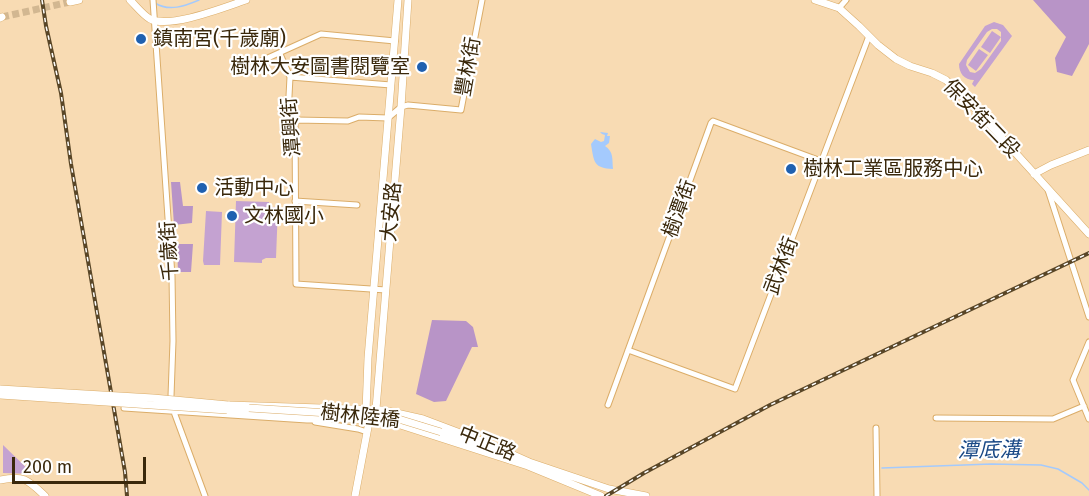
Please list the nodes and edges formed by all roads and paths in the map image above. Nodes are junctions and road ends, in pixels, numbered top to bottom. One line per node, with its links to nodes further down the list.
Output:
1 (79, 0): 10 (main road)
2 (130, 0): 12 (main road)
3 (246, 0): 12 (main road)
4 (398, 0): 14 (main road, 大安路)
5 (408, 0): 19 (main road, 大安路)
6 (482, 0): 19 (street, 豐林街)
7 (815, 0): 11 (main road, 保安街二段)
8 (846, 0): 11 (street)
9 (153, 1): 12 (street, 千歲街)
10 (70, 2)
11 (839, 8): 13 (main road, 保安街二段)
12 (155, 21): 43 (street, 千歲街)
13 (869, 36): 23 (street, 武林街); 24 (main road, 保安街二段)
14 (395, 40): 15 (street); 18 (main road, 大安路)
15 (280, 54): 16 (street); 17 (street, 潭興街)
16 (261, 61)
17 (290, 77): 18 (street); 21 (street, 潭興街)
18 (391, 85): 20 (main road, 大安路)
19 (401, 107): 20 (street); 30 (main road, 大安路)
20 (388, 118): 21 (street); 29 (main road, 大安路)
21 (295, 120): 26 (street, 潭興街)
22 (1089, 150): 24 (main road, 保安街二段)
23 (821, 161): 33 (street, 武林街); 33 (street, 樹潭街)
24 (1034, 174): 25 (main road)
25 (1047, 187): 28 (main road); 31 (street)
26 (295, 201): 27 (street); 29 (street, 潭興街)
27 (357, 205)
28 (1089, 234)
29 (374, 289): 30 (street); 41 (main road, 大安路)
30 (386, 290): 42 (main road, 大安路)
31 (1089, 317)
32 (1089, 342): 37 (street)
33 (628, 350): 36 (street, 樹潭街)
34 (0, 389): 38 (main road, 樹林陸橋, bridge)
35 (0, 395): 38 (main road, 樹林陸橋, bridge)
36 (608, 405)
37 (1084, 406): 44 (street); 46 (street)
38 (228, 407): 39 (main road, 樹林陸橋); 45 (main road, 樹林陸橋); 51 (main road, 樹林陸橋, bridge)
39 (324, 407): 41 (main road, 中正路)
40 (124, 408): 43 (street)
41 (365, 409): 42 (main road, 中正路); 48 (main road, 大安路)
42 (376, 409): 48 (main road, 大安路); 51 (main road, 中正路)
43 (174, 412): 47 (street); 55 (street, 千歲街)
44 (936, 418)
45 (340, 419): 47 (street); 48 (main road, 中正路)
46 (1089, 419)
47 (308, 420): 50 (street)
48 (369, 422): 50 (main road, 大安路); 51 (main road, 中正路)
49 (876, 428): 59 (street)
50 (367, 432): 56 (main road, 大安路)
51 (529, 464): 53 (main road, 中正路); 57 (main road, 中正路)
52 (0, 480): 54 (main road)
53 (633, 495): 58 (main road, 中正路)
54 (45, 496)
55 (205, 496)
56 (355, 496)
57 (601, 496)
58 (646, 496)
59 (877, 496)

